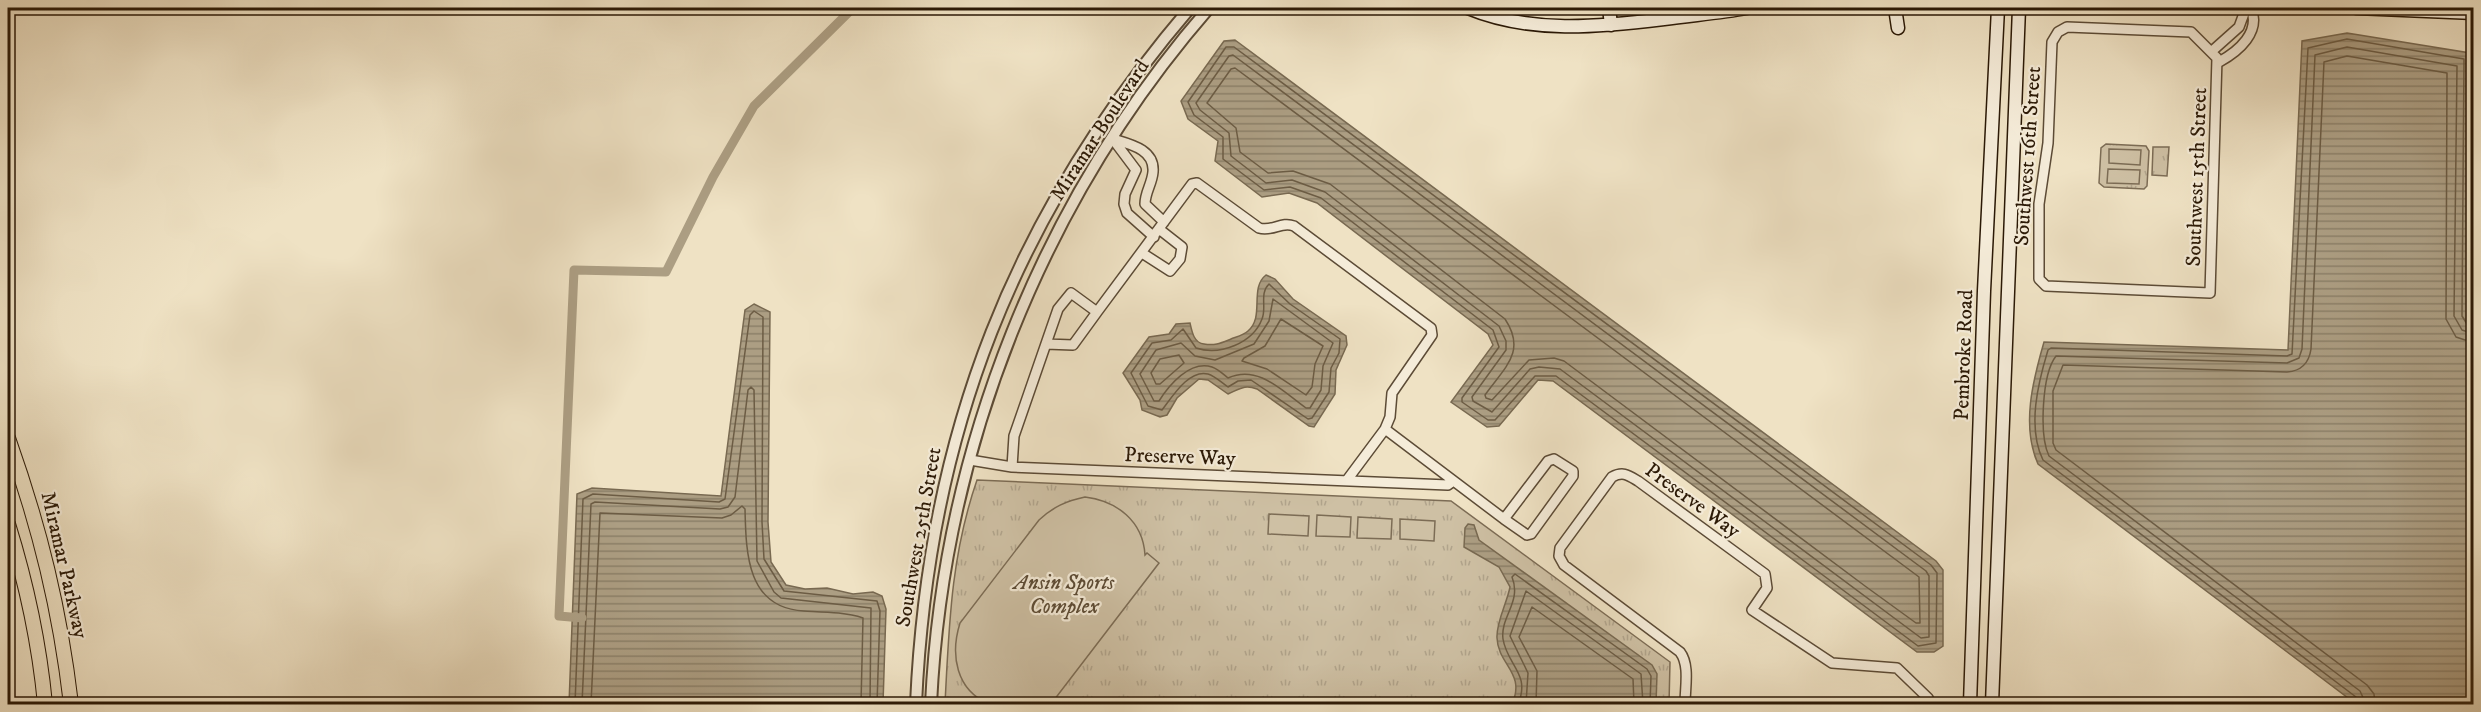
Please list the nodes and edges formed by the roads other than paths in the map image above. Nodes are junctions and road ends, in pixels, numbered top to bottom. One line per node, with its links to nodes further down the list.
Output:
1 (1190, 8): 19 (street, Miramar Boulevard)
2 (1209, 8): 16 (street, Miramar Boulevard)
3 (1468, 8): 13 (main road)
4 (1609, 8): 13 (main road)
5 (1747, 8): 13 (main road)
6 (1895, 8): 14 (main road)
7 (1998, 8): 21 (main road, Pembroke Road)
8 (2019, 8): 22 (main road, Pembroke Road)
9 (2246, 8): 15 (street)
10 (2251, 8): 15 (street, Southwest 15th Street)
11 (2356, 8): 12 (main road)
12 (2474, 13)
13 (1611, 25)
14 (1898, 28)
15 (2216, 57): 23 (street, Southwest 15th Street); 23 (street, Southwest 16th Street)
16 (1112, 138): 17 (street); 17 (street); 20 (street, Miramar Boulevard)
17 (1159, 229): 18 (street); 18 (street); 26 (street)
18 (1142, 253): 24 (street)
19 (1013, 280): 38 (street, Southwest 25th Street)
20 (1032, 281): 28 (street, Southwest 25th Street)
21 (1984, 291): 22 (main road); 34 (main road, Pembroke Road)
22 (2006, 293): 35 (main road, Pembroke Road)
23 (2210, 293)
24 (1097, 312): 25 (street); 25 (street)
25 (1046, 344): 29 (street)
26 (1385, 429): 30 (street); 31 (street)
27 (8, 438): 37 (main road, Miramar Parkway)
28 (969, 460): 29 (street, Preserve Way); 39 (street, Southwest 25th Street)
29 (1012, 467): 30 (street, Preserve Way)
30 (1347, 480): 31 (street, Preserve Way)
31 (1452, 482): 32 (street)
32 (1504, 519): 32 (street)
33 (8, 524): 36 (main road, Miramar Parkway)
34 (1975, 587): 35 (main road); 42 (main road, Pembroke Road)
35 (1996, 588): 43 (main road, Pembroke Road)
36 (45, 705)
37 (71, 705)
38 (916, 705)
39 (931, 705)
40 (1685, 705): 41 (street, Preserve Way)
41 (1931, 705)
42 (1970, 705)
43 (1992, 705)

